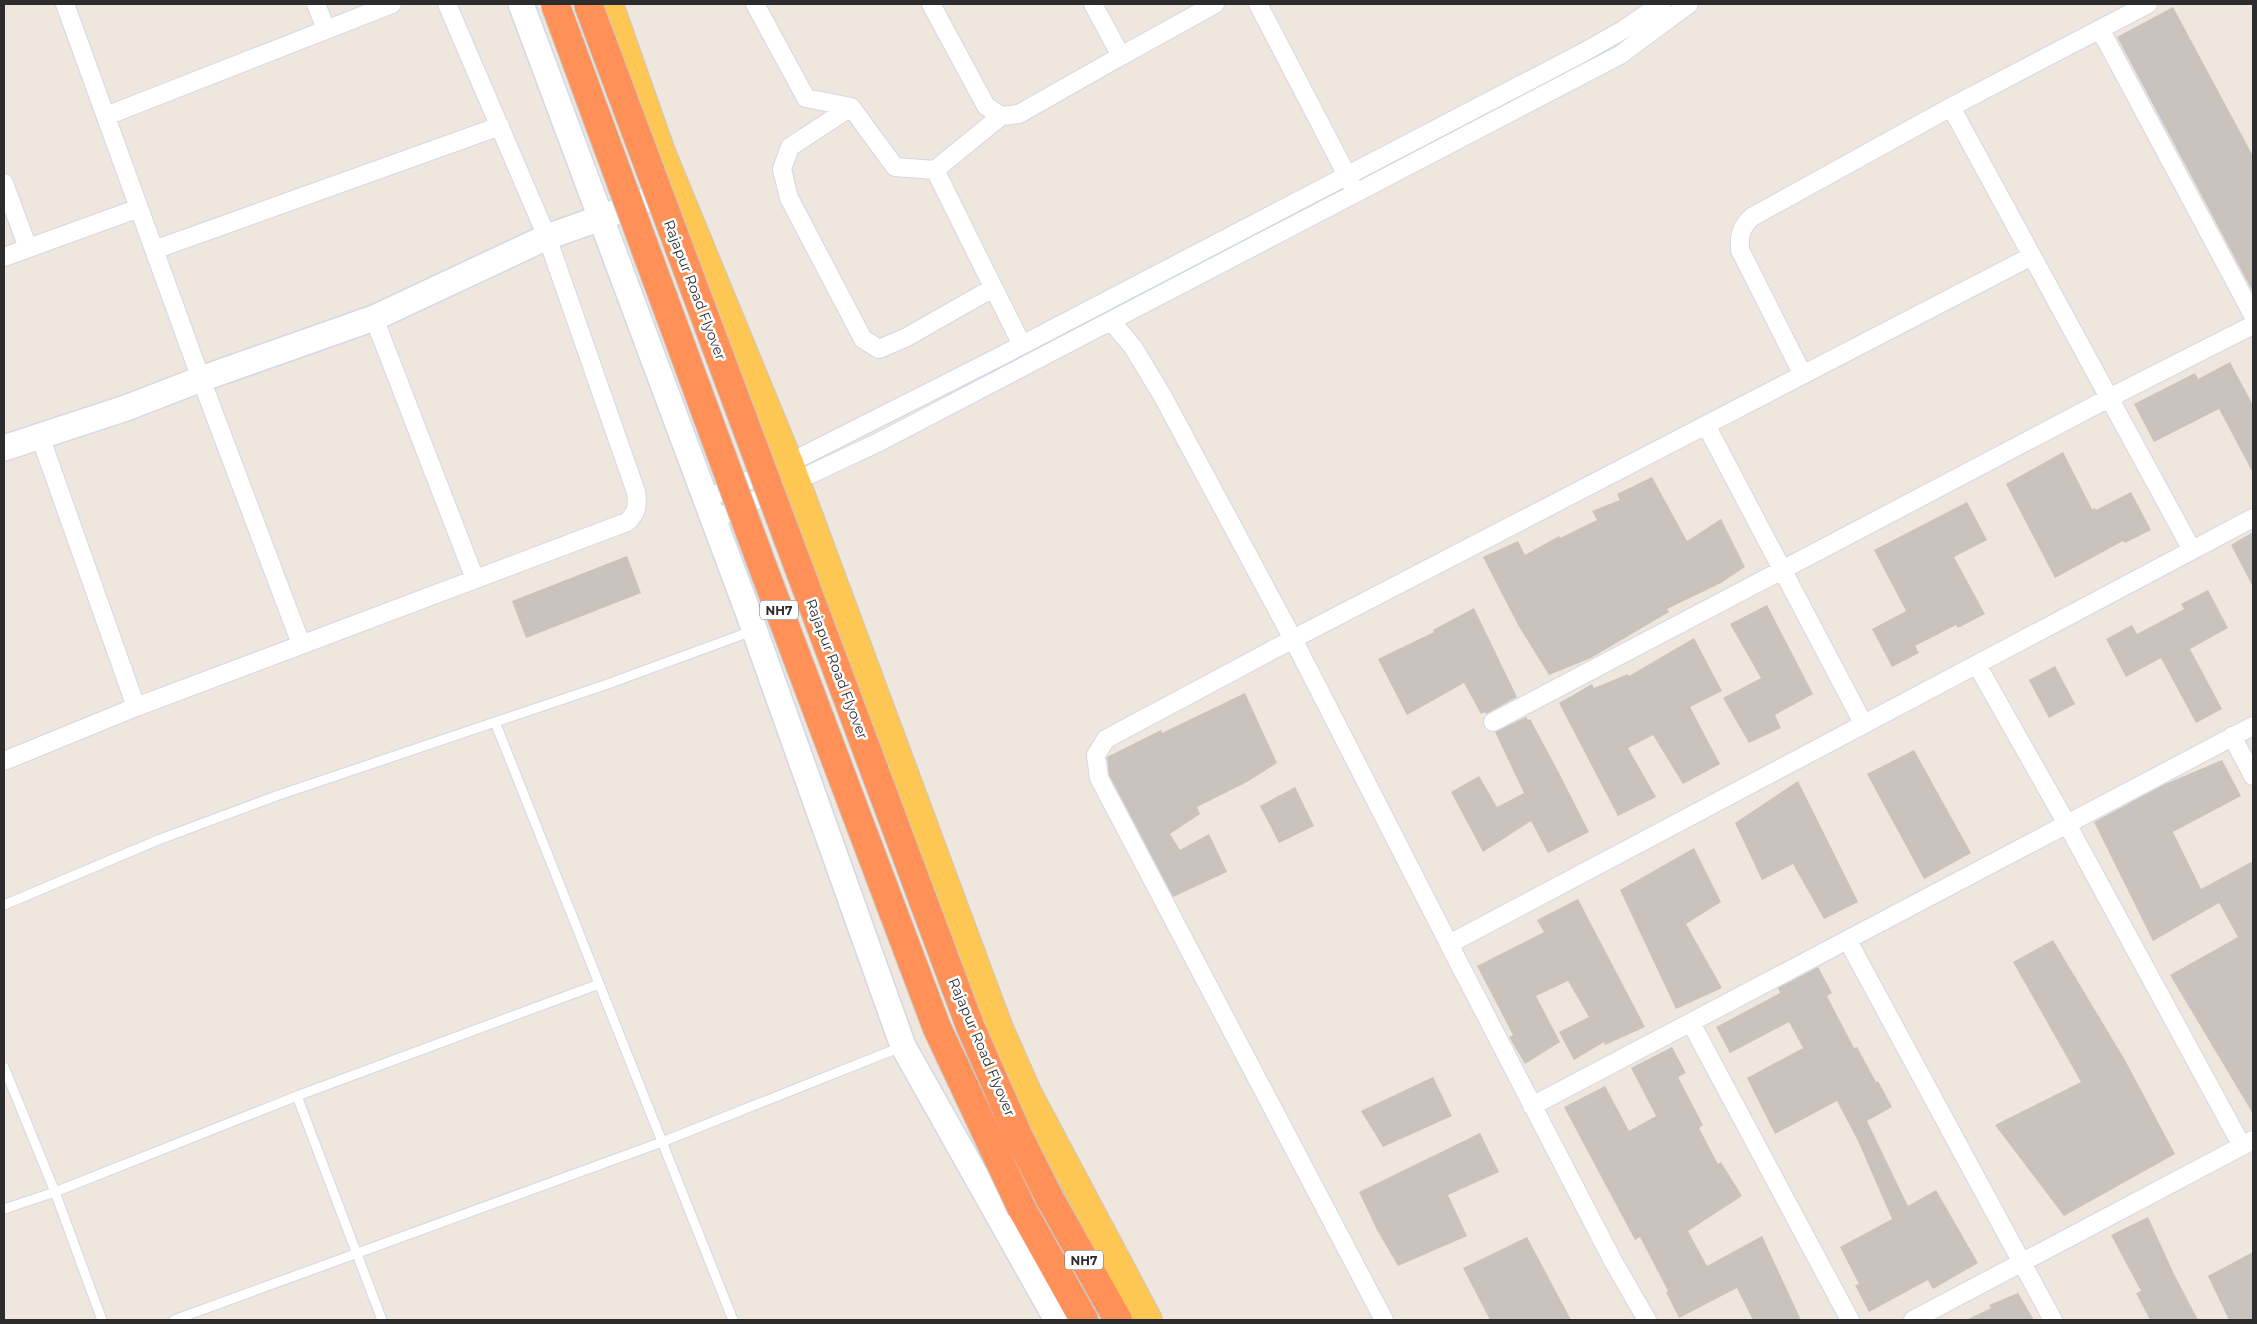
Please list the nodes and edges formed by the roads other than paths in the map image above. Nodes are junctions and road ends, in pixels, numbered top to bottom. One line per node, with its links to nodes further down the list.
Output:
1 (65, 4): 22 (street)
2 (316, 4): 17 (street)
3 (392, 4): 17 (street)
4 (447, 4): 24 (street)
5 (521, 4): 31 (street)
6 (554, 4): 88 (highway, NH7, bridge)
7 (588, 4): 89 (highway, Rajapur Road Flyover / NH7, bridge)
8 (608, 4): 28 (main road)
9 (755, 4): 20 (street)
10 (932, 4): 23 (street)
11 (1093, 4): 19 (street)
12 (1215, 4): 19 (street)
13 (1258, 4): 26 (street)
14 (1661, 4): 26 (street)
15 (1689, 4): 29 (street)
16 (2148, 4): 18 (street)
17 (326, 29): 22 (street)
18 (2100, 29): 21 (street); 38 (street)
19 (1121, 56): 23 (street)
20 (851, 107): 25 (street); 37 (street)
21 (1951, 107): 35 (street); 43 (street)
22 (106, 116): 30 (street)
23 (1001, 116): 25 (street)
24 (500, 126): 32 (street); 34 (street)
25 (935, 170): 37 (street)
26 (1346, 174): 29 (street); 42 (street)
27 (4, 183): 33 (street)
28 (676, 188): 31 (street); 49 (main road)
29 (1356, 193): 40 (street)
30 (139, 208): 33 (street); 34 (street)
31 (601, 218): 32 (street); 50 (street)
32 (546, 237): 39 (street); 54 (street)
33 (28, 248): 36 (street)
34 (154, 250): 44 (street)
35 (2032, 256): 43 (street); 45 (street)
36 (4, 257)
37 (994, 288): 42 (street)
38 (2253, 315)
39 (374, 318): 44 (street); 54 (street)
40 (1111, 321): 49 (street); 56 (street)
41 (2253, 325): 45 (street)
42 (1022, 346): 49 (street)
43 (1803, 375): 46 (street)
44 (201, 379): 47 (street); 57 (street)
45 (2109, 398): 52 (street); 53 (street)
46 (1706, 425): 53 (street); 56 (street)
47 (40, 436): 48 (street); 59 (street)
48 (4, 448)
49 (786, 475): 50 (street); 90 (main road)
50 (709, 509): 55 (street)
51 (2253, 518): 52 (street)
52 (2192, 550): 58 (street)
53 (1782, 569): 61 (street); 62 (street)
54 (474, 580): 57 (street)
55 (755, 630): 60 (lane); 73 (street)
56 (1293, 639): 70 (street); 91 (street)
57 (301, 644): 59 (street)
58 (1977, 665): 62 (street); 67 (street)
59 (136, 707): 65 (street)
60 (495, 722): 68 (lane); 71 (lane)
61 (1493, 722)
62 (1863, 723): 70 (street)
63 (2253, 726): 64 (street)
64 (2232, 736): 66 (street); 67 (street)
65 (4, 761)
66 (2253, 776)
67 (2067, 824): 69 (street); 78 (street)
68 (4, 905)
69 (1848, 941): 72 (street); 82 (street)
70 (1449, 944): 76 (street)
71 (600, 984): 75 (lane); 77 (lane)
72 (1691, 1023): 76 (street); 93 (street)
73 (903, 1046): 77 (lane); 87 (street)
74 (4, 1067): 79 (lane)
75 (297, 1096): 79 (lane); 81 (lane)
76 (1532, 1106): 92 (street)
77 (662, 1142): 81 (lane); 86 (lane)
78 (2248, 1143): 82 (street)
79 (55, 1192): 80 (lane); 83 (lane)
80 (4, 1209)
81 (356, 1253): 84 (lane); 85 (lane)
82 (2021, 1263): 94 (street); 95 (street)
83 (102, 1320)
84 (174, 1320)
85 (382, 1320)
86 (733, 1320)
87 (1057, 1320)
88 (1084, 1320)
89 (1118, 1320)
90 (1148, 1320)
91 (1384, 1320)
92 (1647, 1320)
93 (1850, 1320)
94 (1913, 1320)
95 (2053, 1320)

